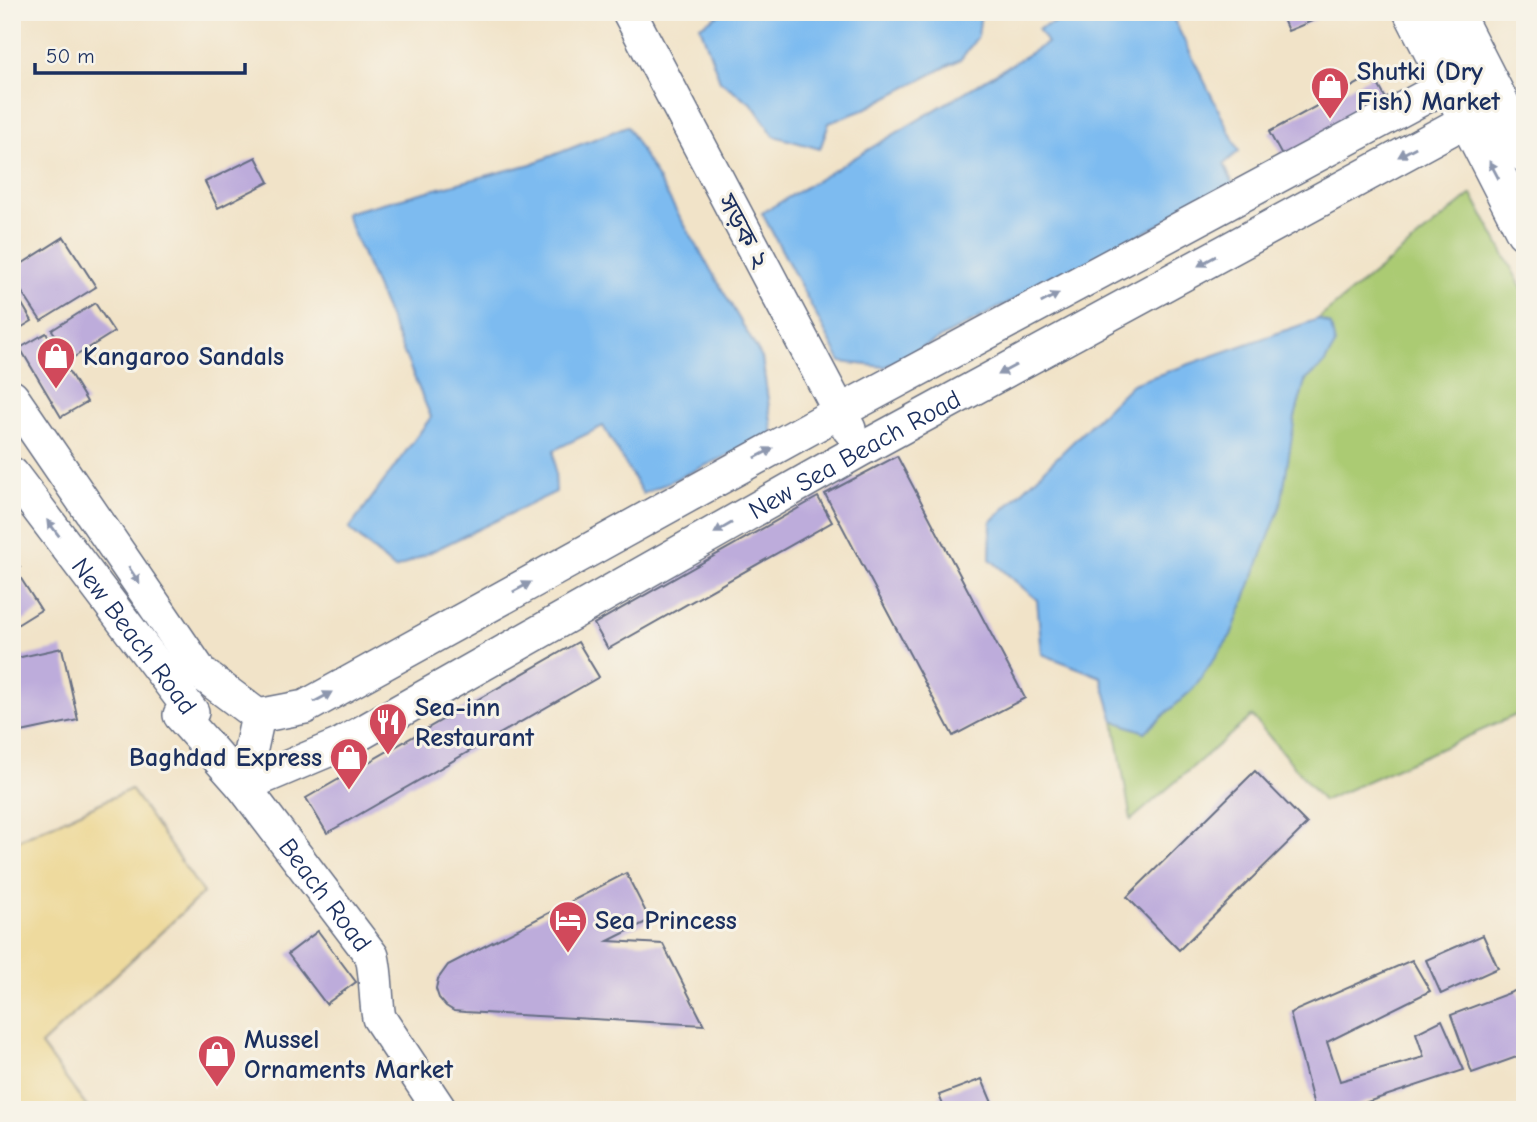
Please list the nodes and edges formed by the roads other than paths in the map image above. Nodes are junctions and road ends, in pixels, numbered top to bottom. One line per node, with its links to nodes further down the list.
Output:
1 (629, 12): 9 (street, সড়ক ২)
2 (1413, 12): 4 (highway)
3 (1453, 12): 4 (highway)
4 (1466, 76): 5 (highway); 6 (highway); 9 (street, New Sea Beach Road, one-way to 4)
5 (1467, 120): 7 (highway, one-way to 5); 10 (street, New Sea Beach Road, one-way to 10)
6 (1524, 151)
7 (1525, 231)
8 (12, 397): 12 (street, New Beach Road, one-way to 12)
9 (839, 412): 10 (street, সড়ক ২); 12 (street, New Sea Beach Road, one-way to 9)
10 (860, 450): 13 (street, New Sea Beach Road, one-way to 13)
11 (12, 474): 13 (street, New Beach Road, one-way to 11)
12 (258, 716): 13 (street)
13 (243, 786): 14 (street, Beach Road)
14 (440, 1110)

